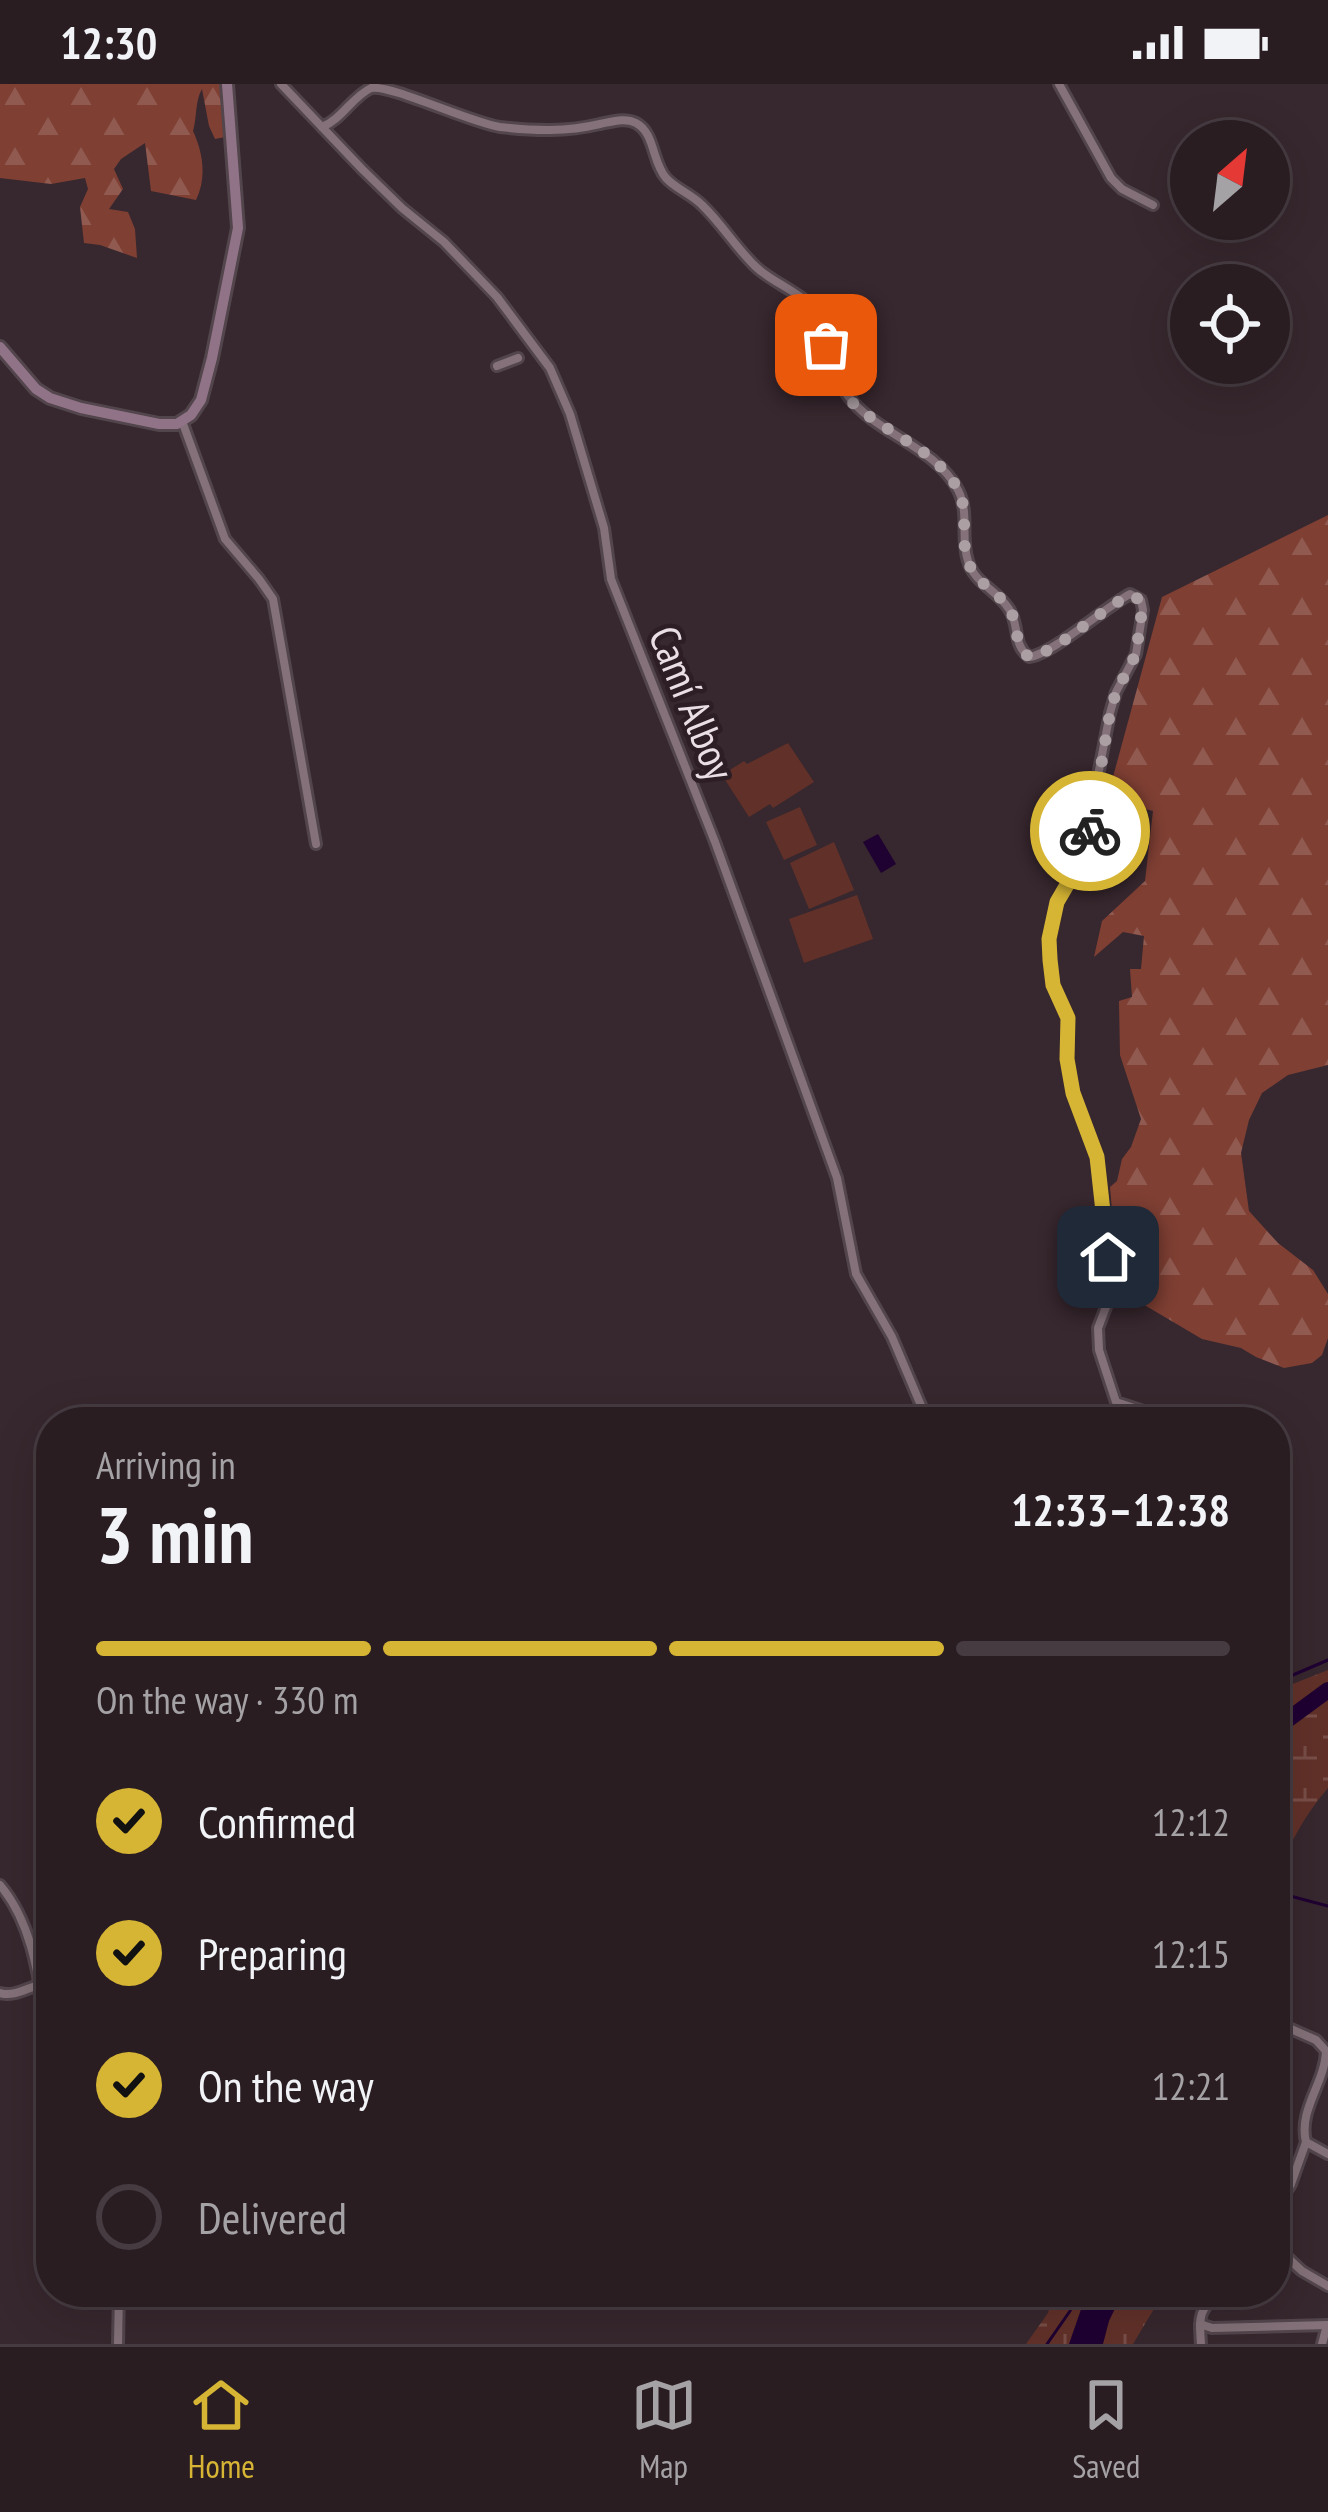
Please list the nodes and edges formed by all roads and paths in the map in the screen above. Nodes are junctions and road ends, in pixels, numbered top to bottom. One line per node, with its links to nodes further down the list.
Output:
1 (227, 84): 9 (main road)
2 (281, 84): 4 (street, Camí Alboy)
3 (1059, 84): 5 (street)
4 (322, 128): 11 (street, Camí Alboy); 12 (street)
5 (1153, 205)
6 (0, 347): 9 (main road)
7 (518, 358): 8 (street)
8 (497, 366)
9 (182, 421): 10 (street)
10 (316, 844)
11 (922, 1407)
12 (1131, 1407)
13 (0, 1885): 14 (street)
14 (36, 1974)
15 (36, 1984): 16 (street)
16 (0, 1993)
17 (1290, 2029): 18 (street)
18 (1306, 2142): 19 (street); 20 (street)
19 (1328, 2154)
20 (1290, 2186)
21 (1290, 2260): 22 (street)
22 (1328, 2285)
23 (119, 2307): 27 (street)
24 (1204, 2307): 25 (street)
25 (1200, 2324): 26 (street); 28 (street)
26 (1328, 2325): 29 (street)
27 (118, 2344)
28 (1201, 2344)
29 (1322, 2344)

